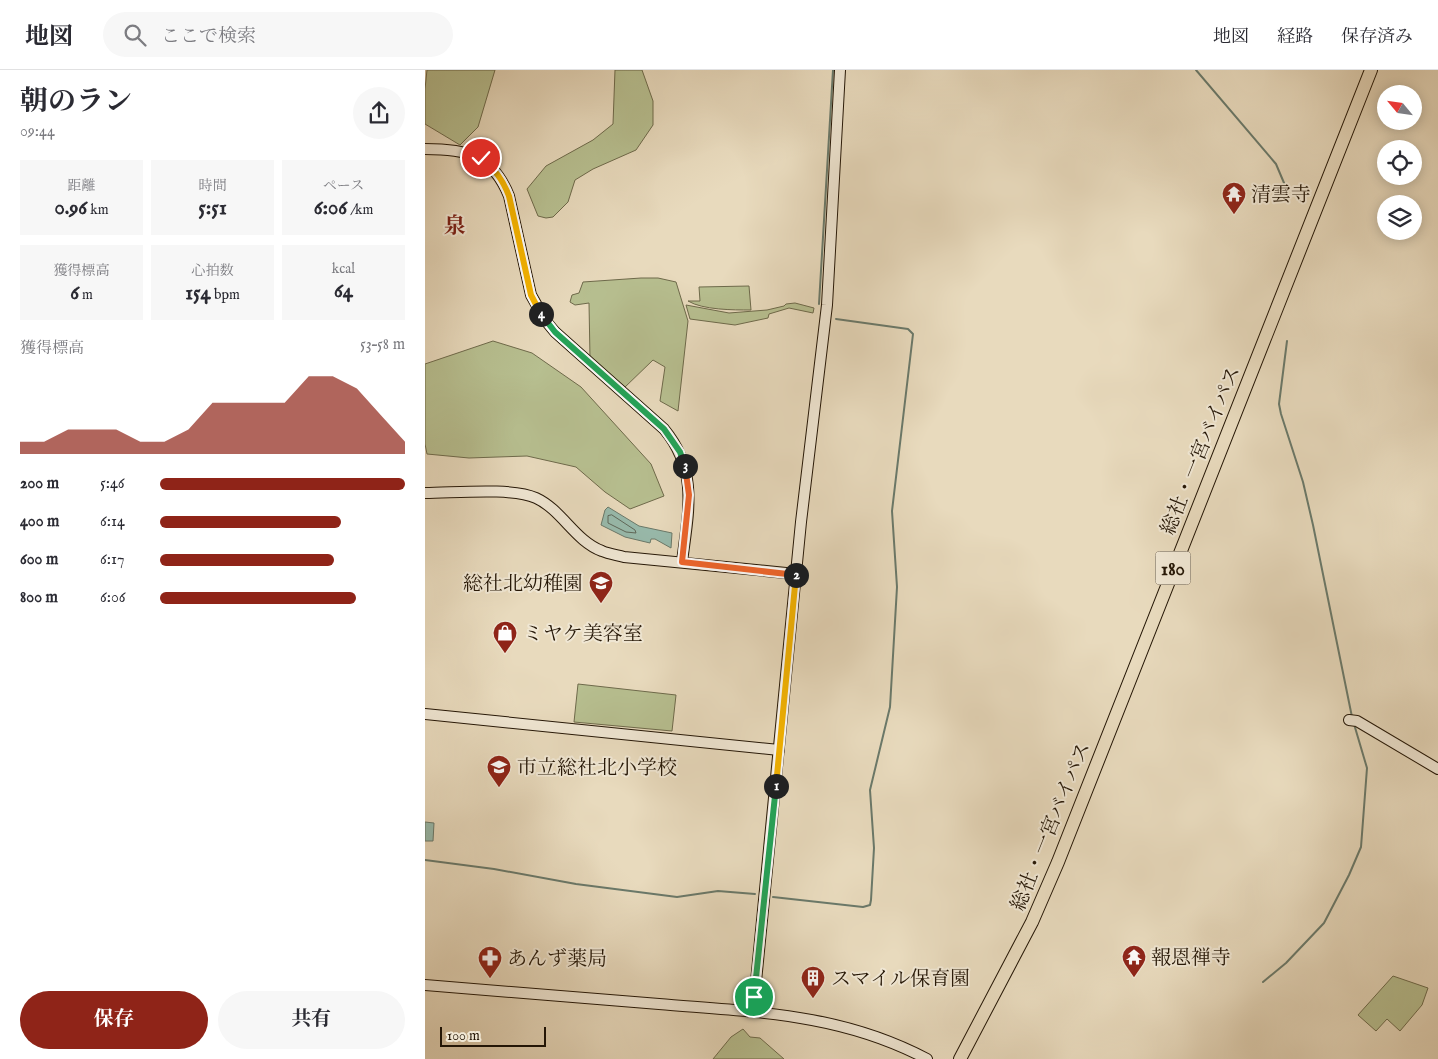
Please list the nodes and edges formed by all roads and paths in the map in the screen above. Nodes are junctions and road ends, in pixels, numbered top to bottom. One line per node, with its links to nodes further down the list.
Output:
1 (840, 70): 6 (street)
2 (1371, 70): 14 (highway, 総社・一宮バイパス / 180)
3 (425, 149): 5 (street)
4 (425, 493): 5 (street)
5 (682, 562): 6 (street)
6 (796, 574): 9 (street)
7 (425, 714): 9 (street)
8 (1352, 720): 10 (street)
9 (779, 750): 12 (street)
10 (1438, 769)
11 (425, 985): 12 (street)
12 (753, 1012): 13 (street)
13 (927, 1059)
14 (960, 1059)

